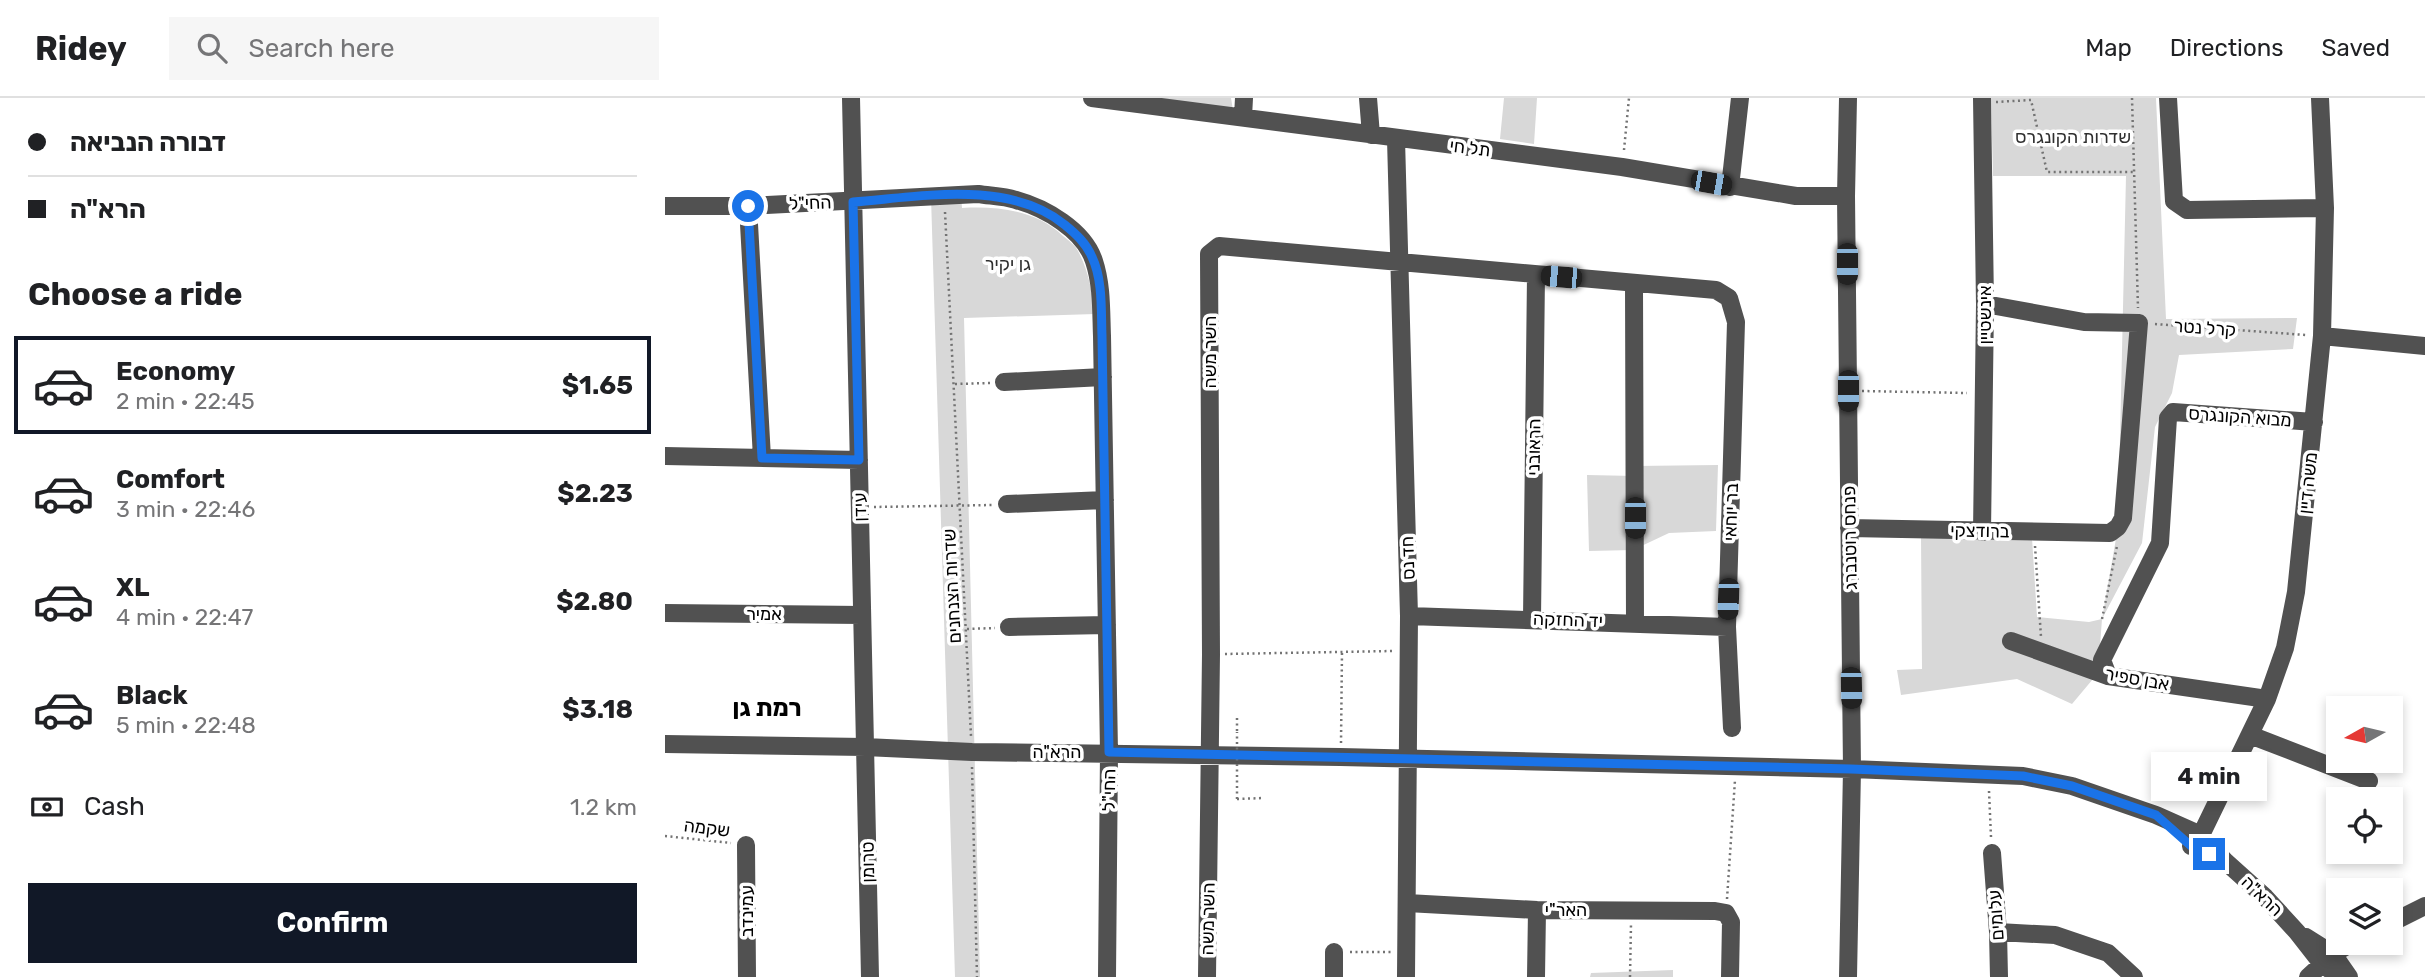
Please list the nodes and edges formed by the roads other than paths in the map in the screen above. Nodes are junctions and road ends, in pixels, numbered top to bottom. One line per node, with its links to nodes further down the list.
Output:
1 (851, 98): 15 (street, עידן)
2 (1244, 98): 10 (street)
3 (1367, 98): 11 (street)
4 (1740, 98): 13 (street)
5 (1848, 98): 14 (street, פנחס רוטנברג)
6 (2168, 98): 18 (street)
7 (2320, 98): 18 (street, משה דיין)
8 (1103, 99): 10 (street, תל חי)
9 (1982, 101): 23 (street, אינשטיין)
10 (1243, 117): 11 (street, תל חי)
11 (1371, 135): 12 (street, תל חי)
12 (1397, 139): 13 (street, תל חי); 19 (street, חד נס)
13 (1730, 187): 14 (street, תל חי)
14 (1846, 196): 34 (street, פנחס רוטנברג)
15 (853, 202): 17 (street, החי"ל); 26 (street, החי"ל); 31 (street, עידן)
16 (665, 206): 17 (street, החי"ל)
17 (748, 206): 30 (street)
18 (2325, 208): 24 (street, משה דיין)
19 (1399, 262): 20 (street, השר משה); 38 (street, חד נס); 52 (street, השר משה)
20 (1536, 275): 21 (street, השר משה); 39 (street, הראובני)
21 (1634, 284): 22 (street, השר משה); 40 (street)
22 (1729, 298): 43 (street, בר יוחאי)
23 (1985, 304): 35 (street, אינשטיין); 35 (street, ברודצקי)
24 (2322, 336): 25 (street); 28 (street, משה דיין)
25 (2425, 346)
26 (1103, 377): 27 (street); 32 (street, החי"ל)
27 (1004, 382)
28 (2314, 422): 45 (street, מבוא הקונגרס); 46 (street, משה דיין)
29 (665, 456): 30 (street)
30 (762, 458): 31 (street)
31 (859, 460): 37 (street, עידן)
32 (1105, 500): 33 (street); 41 (street, החי"ל)
33 (1007, 504)
34 (1849, 528): 35 (street, ברודצקי); 54 (street, פנחס רוטנברג)
35 (1982, 532)
36 (665, 613): 37 (street, אמיר)
37 (862, 615): 50 (street, עידן)
38 (1409, 616): 39 (street, יד החזקה); 53 (street, חד נס)
39 (1532, 619): 40 (street, יד החזקה)
40 (1635, 622): 43 (street, יד החזקה)
41 (1107, 625): 42 (street); 51 (street, החי"ל)
42 (1009, 627)
43 (1727, 627): 47 (street, בר יוחאי)
44 (2011, 641): 45 (street, אבן ספיר)
45 (2108, 676): 46 (street, אבן ספיר)
46 (2267, 699): 48 (street, משה דיין)
47 (1732, 729)
48 (2251, 735): 55 (street); 56 (street, משה דיין)
49 (665, 744): 50 (street, הרא"ה)
50 (865, 747): 51 (street, הרא"ה); 68 (street, טרומן)
51 (1109, 752): 52 (street, הרא"ה); 69 (street, החי"ל)
52 (1209, 754): 53 (street, הרא"ה); 70 (street, השר משה)
53 (1409, 758): 54 (street, הרא"ה); 59 (street, חד נס)
54 (1851, 769): 56 (street, הרא"ה); 75 (street, פנחס רוטנברג)
55 (2369, 781)
56 (2196, 840): 66 (street, הרא"ה)
57 (747, 845): 67 (street, עמינדב)
58 (1991, 853): 63 (street, עלומים)
59 (1407, 903): 61 (street, האר"י); 72 (street, חד נס)
60 (2425, 906): 62 (street)
61 (1537, 909): 73 (street); 74 (street, האר"י)
62 (2403, 917)
63 (1998, 932): 76 (street, עלומים); 77 (street)
64 (1334, 952): 71 (street)
65 (2334, 955): 66 (street)
66 (2327, 959): 78 (street); 79 (street, הרא"ה); 80 (street, הרא"ה)
67 (747, 977)
68 (870, 977)
69 (1107, 977)
70 (1207, 977)
71 (1334, 977)
72 (1406, 977)
73 (1536, 977)
74 (1730, 977)
75 (1848, 977)
76 (1999, 977)
77 (2134, 977)
78 (2308, 977)
79 (2340, 977)
80 (2349, 977)

